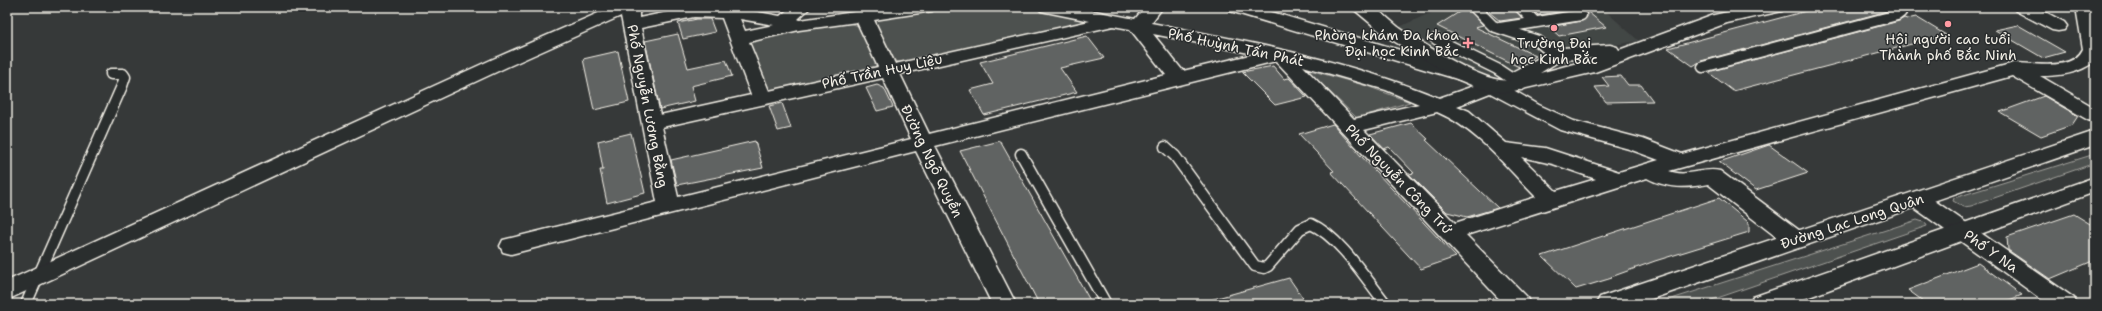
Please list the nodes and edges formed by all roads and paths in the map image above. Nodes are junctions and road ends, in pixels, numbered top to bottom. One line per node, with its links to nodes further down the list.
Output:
1 (670, 7): 14 (street)
2 (926, 7): 18 (street)
3 (1047, 7): 13 (street, Phố Huỳnh Tấn Phát)
4 (1154, 7): 22 (street)
5 (1236, 7): 34 (street)
6 (1360, 7): 34 (main road)
7 (1474, 7): 24 (lane)
8 (1520, 7): 21 (lane)
9 (1775, 7): 27 (main road)
10 (1901, 7): 30 (lane)
11 (2022, 7): 23 (street)
12 (2085, 7): 31 (street)
13 (1075, 10): 20 (street, Phố Huỳnh Tấn Phát)
14 (694, 12): 15 (street); 16 (street)
15 (729, 12): 19 (street); 25 (street)
16 (631, 13): 41 (street, Phố Nguyễn Lương Bằng); 61 (street)
17 (1581, 14): 21 (lane)
18 (863, 15): 19 (street); 32 (street, Đường Ngô Quyền)
19 (804, 16): 25 (street)
20 (1113, 22): 22 (street, Phố Huỳnh Tấn Phát); 32 (street, Phố Trần Huy Liệu)
21 (1535, 22): 24 (lane)
22 (1138, 26): 29 (street, Phố Huỳnh Tấn Phát); 35 (street)
23 (2058, 26)
24 (1498, 28): 28 (lane)
25 (740, 38): 38 (street)
26 (1436, 39): 36 (lane)
27 (1643, 48): 28 (main road); 36 (main road)
28 (1552, 53): 36 (main road)
29 (1280, 54): 35 (street); 39 (street, Phố Huỳnh Tấn Phát); 42 (street, Phố Nguyễn Công Trứ)
30 (1703, 67)
31 (2014, 69): 40 (street); 47 (street)
32 (887, 70): 38 (street, Phố Trần Huy Liệu); 44 (street, Đường Ngô Quyền)
33 (111, 74): 61 (lane)
34 (1464, 75): 37 (main road)
35 (1178, 78): 44 (street)
36 (1522, 84): 37 (main road)
37 (1493, 86): 39 (street); 49 (street)
38 (762, 98): 41 (street, Phố Trần Huy Liệu)
39 (1440, 105): 42 (street); 46 (street, Phố Huỳnh Tấn Phát)
40 (2095, 116)
41 (652, 123): 56 (street, Phố Nguyễn Lương Bằng)
42 (1349, 128): 57 (street, Phố Nguyễn Công Trứ)
43 (2095, 138): 54 (main road, Đường Lạc Long Quân)
44 (923, 143): 56 (street); 64 (street, Đường Ngô Quyền)
45 (1165, 147): 66 (lane)
46 (1500, 149): 52 (street); 55 (street, Phố Huỳnh Tấn Phát)
47 (1712, 152): 49 (street); 51 (street)
48 (1021, 154): 65 (lane)
49 (1681, 161): 50 (street)
50 (1649, 170): 51 (street); 52 (street)
51 (1712, 176): 59 (street)
52 (1620, 180): 55 (street)
53 (2095, 184): 58 (main road)
54 (1917, 199): 58 (street, Phố Y Na); 59 (main road, Đường Lạc Long Quân)
55 (1552, 200): 57 (street)
56 (669, 207): 60 (street)
57 (1450, 232): 67 (street, Phố Nguyễn Công Trứ)
58 (1964, 232): 69 (main road); 70 (street, Phố Y Na)
59 (1796, 240): 68 (main road, Đường Lạc Long Quân)
60 (511, 246)
61 (36, 278): 62 (street); 63 (lane)
62 (7, 291)
63 (26, 304)
64 (1004, 304)
65 (1106, 304)
66 (1386, 304)
67 (1519, 304)
68 (1609, 304)
69 (1762, 304)
70 (2065, 304)

